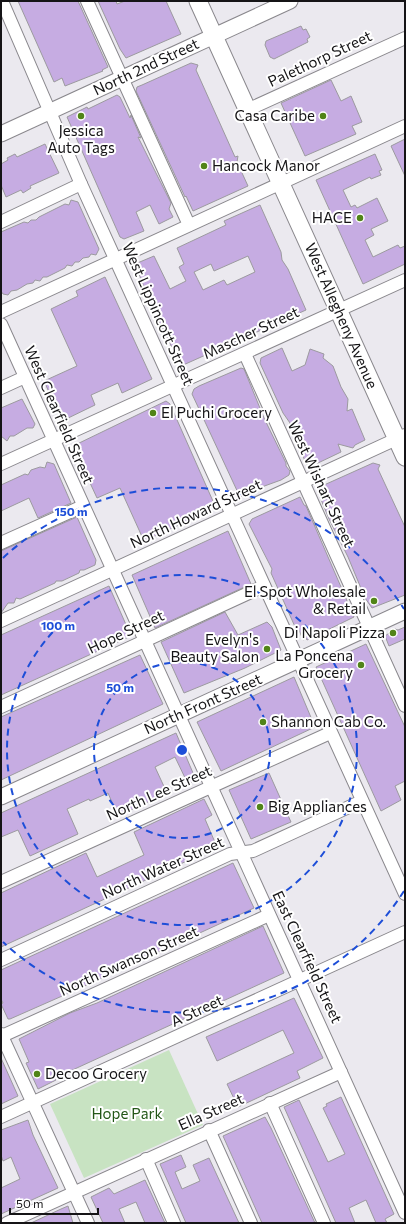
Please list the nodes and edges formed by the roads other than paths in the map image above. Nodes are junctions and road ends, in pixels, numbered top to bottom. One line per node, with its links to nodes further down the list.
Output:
1 (2, 1): 9 (street, West Lippincott Street)
2 (87, 1): 7 (street)
3 (198, 1): 5 (main road, West Allegheny Avenue)
4 (290, 1): 5 (street, North 2nd Street)
5 (214, 36): 7 (street, North 2nd Street); 8 (main road, West Allegheny Avenue)
6 (405, 38): 8 (street, Palethorp Street)
7 (121, 78): 9 (street, North 2nd Street); 15 (street)
8 (248, 110): 12 (main road, West Allegheny Avenue)
9 (49, 112): 11 (street, North 2nd Street); 13 (street, West Lippincott Street)
10 (405, 126): 12 (street)
11 (1, 134)
12 (281, 182): 15 (street); 18 (main road, West Allegheny Avenue)
13 (81, 184): 14 (street); 16 (street, West Lippincott Street)
14 (1, 222)
15 (188, 225): 16 (street)
16 (116, 258): 19 (street); 23 (street, West Lippincott Street)
17 (405, 280): 18 (street, Mascher Street)
18 (338, 310): 21 (street, Mascher Street); 25 (main road, West Allegheny Avenue)
19 (1, 312)
20 (1, 324): 22 (street, West Clearfield Street)
21 (244, 354): 23 (street, Mascher Street); 29 (street, West Wishart Street)
22 (25, 376): 24 (street); 26 (street, West Clearfield Street)
23 (173, 386): 26 (street, Mascher Street); 31 (street, West Lippincott Street)
24 (1, 388)
25 (401, 437): 27 (main road, West Allegheny Avenue); 29 (street, North Howard Street)
26 (54, 440): 28 (street, Mascher Street); 30 (street, West Clearfield Street)
27 (405, 457)
28 (1, 464)
29 (303, 483): 31 (street, North Howard Street); 37 (street, West Wishart Street)
30 (83, 506): 32 (street); 33 (street, West Clearfield Street)
31 (232, 515): 33 (street, North Howard Street); 34 (street, West Lippincott Street)
32 (1, 543)
33 (112, 570): 36 (street, North Howard Street); 38 (street, West Clearfield Street)
34 (264, 586): 38 (street, Hope Street); 39 (street, West Lippincott Street)
35 (405, 611): 37 (street, North Front Street)
36 (1, 621)
37 (370, 627): 39 (street, North Front Street); 40 (street, West Wishart Street)
38 (145, 640): 41 (street, Hope Street); 42 (street, West Clearfield Street)
39 (298, 661): 42 (street, North Front Street); 43 (street, West Lippincott Street)
40 (405, 706)
41 (1, 707)
42 (179, 715): 44 (street, East Clearfield Street); 45 (street, North Front Street)
43 (330, 734): 44 (street, North Lee Street); 46 (street, West Lippincott Street)
44 (212, 788): 47 (street, East Clearfield Street); 48 (street, North Lee Street)
45 (1, 797)
46 (362, 802): 47 (street, North Water Street); 49 (street, West Lippincott Street)
47 (241, 852): 50 (street, East Clearfield Street); 52 (street, North Water Street)
48 (1, 882)
49 (405, 894)
50 (269, 915): 53 (street, East Clearfield Street); 54 (street, North Swanson Street)
51 (405, 932): 53 (street, A Street)
52 (1, 960)
53 (300, 981): 55 (street, East Clearfield Street); 56 (street, A Street)
54 (1, 1035): 56 (street)
55 (341, 1072): 57 (street, Ella Street); 62 (street, East Clearfield Street)
56 (34, 1102): 58 (street, A Street); 61 (street)
57 (270, 1103): 59 (street, Ella Street); 67 (street)
58 (1, 1117)
59 (209, 1130): 60 (street, Ella Street); 66 (street)
60 (146, 1159): 61 (street, Ella Street); 65 (street)
61 (74, 1192): 63 (street, Ella Street); 64 (street)
62 (405, 1213)
63 (7, 1223)
64 (88, 1223)
65 (174, 1223)
66 (251, 1223)
67 (324, 1223)

